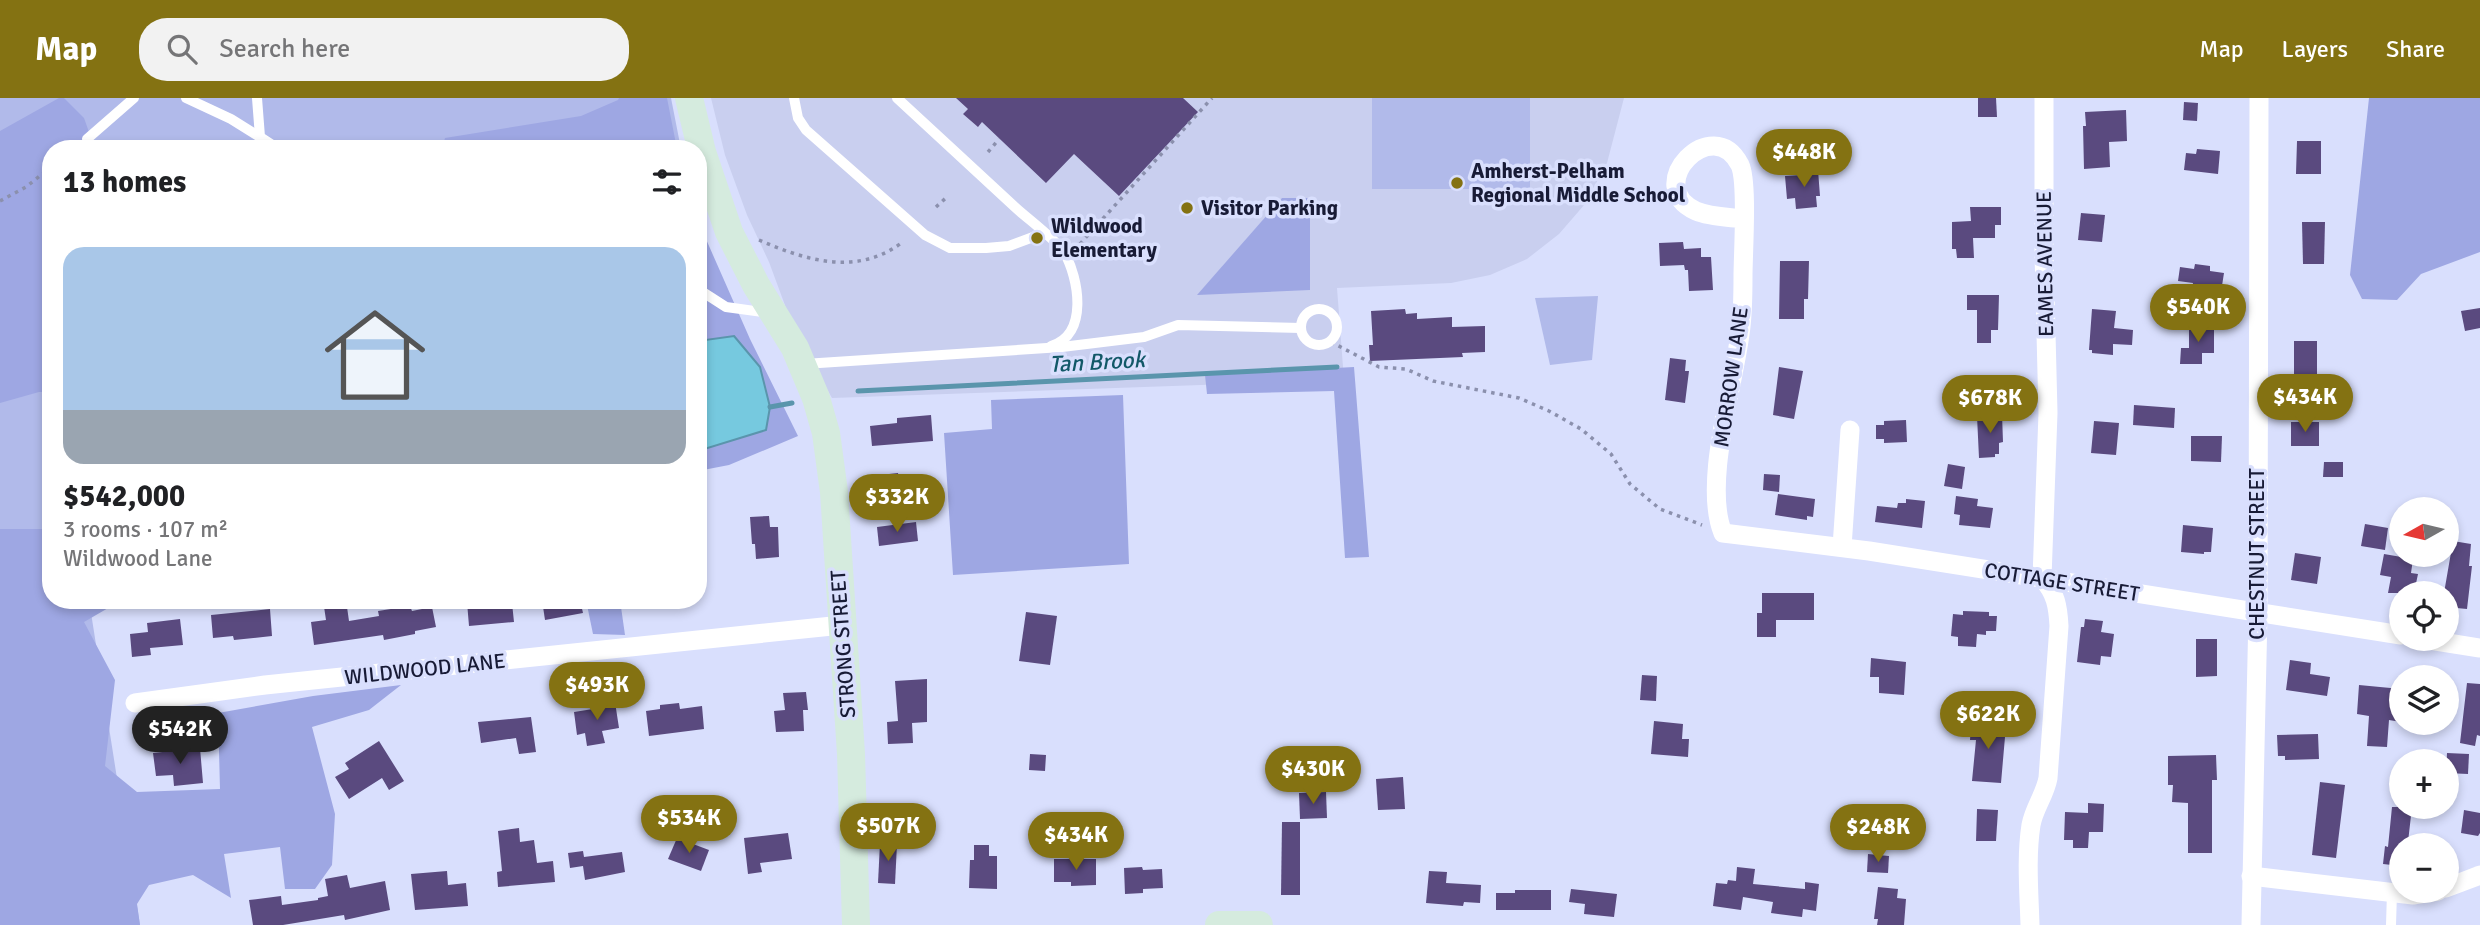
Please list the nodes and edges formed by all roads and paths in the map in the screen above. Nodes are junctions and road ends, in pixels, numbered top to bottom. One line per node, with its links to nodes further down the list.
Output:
1 (134, 98): 11 (lane)
2 (186, 98): 10 (lane)
3 (257, 98): 10 (lane)
4 (689, 98): 14 (main road, STRONG STREET)
5 (794, 98): 22 (lane)
6 (897, 98): 22 (lane)
7 (1212, 98): 25 (path)
8 (2044, 98): 35 (street, EAMES AVENUE)
9 (2259, 98): 36 (street, CHESTNUT STREET)
10 (260, 137): 13 (lane)
11 (88, 139)
12 (999, 139): 15 (path)
13 (265, 140)
14 (699, 140)
15 (988, 152)
16 (707, 167): 27 (main road, STRONG STREET)
17 (42, 174): 19 (path)
18 (948, 196): 20 (path)
19 (0, 201)
20 (936, 207)
21 (1744, 219): 33 (street, MORROW LANE)
22 (1044, 233): 30 (lane)
23 (753, 237): 24 (path)
24 (900, 244)
25 (1080, 244)
26 (707, 295): 27 (lane)
27 (774, 314): 31 (main road, STRONG STREET)
28 (1301, 327): 29 (lane); 29 (lane); 30 (lane)
29 (1331, 342): 33 (path)
30 (1044, 347): 31 (lane)
31 (802, 364): 37 (main road, STRONG STREET)
32 (1850, 430): 34 (street)
33 (1723, 533): 34 (street, COTTAGE STREET)
34 (1842, 547): 35 (street, COTTAGE STREET)
35 (2042, 578): 36 (street, COTTAGE STREET); 50 (street, EAMES AVENUE)
36 (2258, 614): 38 (street, COTTAGE STREET); 43 (street, CHESTNUT STREET)
37 (842, 625): 41 (street, WILDWOOD LANE); 47 (main road, STRONG STREET)
38 (2389, 633)
39 (2459, 645): 40 (street)
40 (2480, 648)
41 (135, 703)
42 (2480, 875): 44 (street)
43 (2251, 876): 45 (street); 51 (street, CHESTNUT STREET)
44 (2459, 883)
45 (2389, 892)
46 (2392, 903): 52 (lane)
47 (856, 925)
48 (1219, 925): 49 (main road)
49 (1259, 925)
50 (2030, 925)
51 (2251, 925)
52 (2391, 925)

